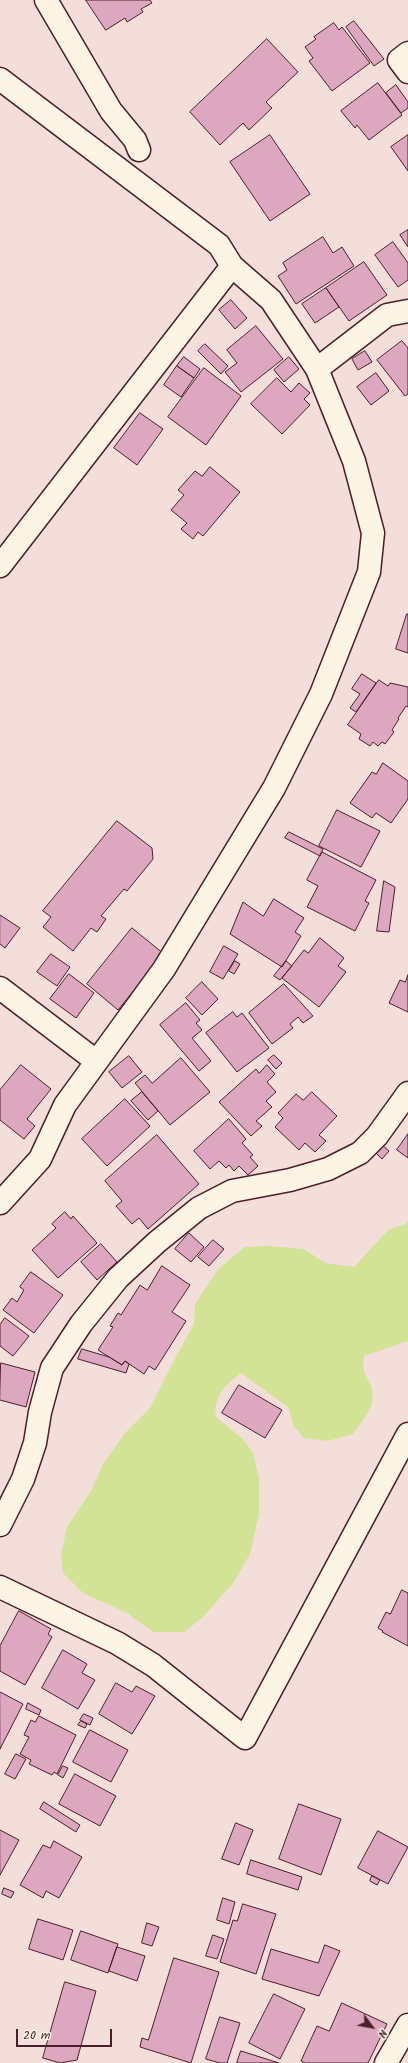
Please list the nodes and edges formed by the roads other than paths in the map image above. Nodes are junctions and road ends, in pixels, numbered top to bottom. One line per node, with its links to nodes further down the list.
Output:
1 (46, 0): 5 (street)
2 (408, 53): 3 (street)
3 (408, 72)
4 (0, 79): 6 (street)
5 (139, 150)
6 (232, 266): 8 (street); 9 (street)
7 (408, 311): 8 (street)
8 (317, 369): 11 (street)
9 (0, 566)
10 (0, 988): 11 (street)
11 (96, 1061): 13 (street)
12 (408, 1093): 15 (street)
13 (0, 1203)
14 (408, 1434): 16 (street)
15 (0, 1525)
16 (0, 1587)
17 (408, 2025): 18 (street)
18 (386, 2063)

